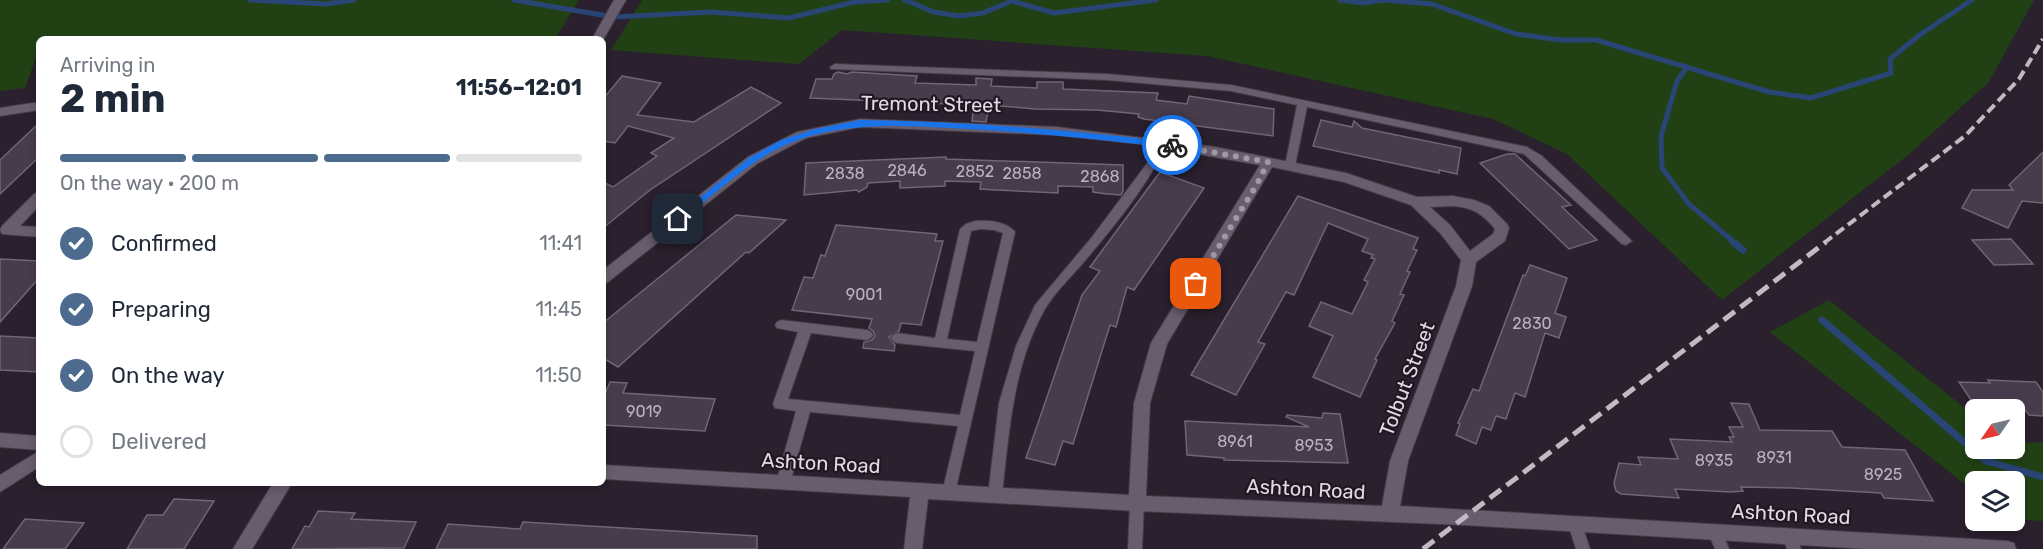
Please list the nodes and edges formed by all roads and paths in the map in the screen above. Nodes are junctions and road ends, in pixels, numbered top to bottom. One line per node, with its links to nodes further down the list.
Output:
1 (618, 4): 2 (street)
2 (599, 36)
3 (835, 67): 4 (lane)
4 (1302, 104): 9 (lane); 13 (lane)
5 (36, 106): 6 (street)
6 (0, 112)
7 (1162, 143): 8 (street, Tremont Street); 15 (street, Tremont Street); 33 (lane)
8 (1268, 162): 9 (street); 34 (street)
9 (1290, 166): 11 (street)
10 (36, 199): 12 (street)
11 (1416, 202): 14 (street); 14 (street)
12 (36, 232)
13 (1626, 241)
14 (1469, 259): 35 (street, Tolbut Street)
15 (606, 276)
16 (781, 325): 17 (lane)
17 (806, 328): 18 (lane); 22 (lane)
18 (867, 335)
19 (897, 338): 20 (lane)
20 (940, 344): 21 (lane); 21 (lane)
21 (981, 347): 23 (lane)
22 (804, 408): 23 (lane); 28 (lane)
23 (965, 421): 32 (lane)
24 (0, 440): 25 (street)
25 (36, 443)
26 (36, 460): 29 (street)
27 (606, 472): 28 (street, Ashton Road)
28 (783, 483): 31 (street, Ashton Road)
29 (0, 484)
30 (281, 486): 40 (street)
31 (920, 491): 32 (street, Ashton Road); 41 (street)
32 (949, 493): 33 (street, Ashton Road)
33 (995, 495): 34 (street, Ashton Road)
34 (1137, 503): 35 (street, Ashton Road); 42 (lane)
35 (1389, 515): 36 (street, Ashton Road)
36 (1575, 524): 37 (street, Ashton Road); 43 (lane)
37 (1719, 541): 38 (street, Ashton Road)
38 (1792, 543): 39 (street, Ashton Road)
39 (1822, 543): 44 (street, Ashton Road)
40 (242, 549)
41 (913, 549)
42 (1135, 549)
43 (1583, 549)
44 (2007, 549)

